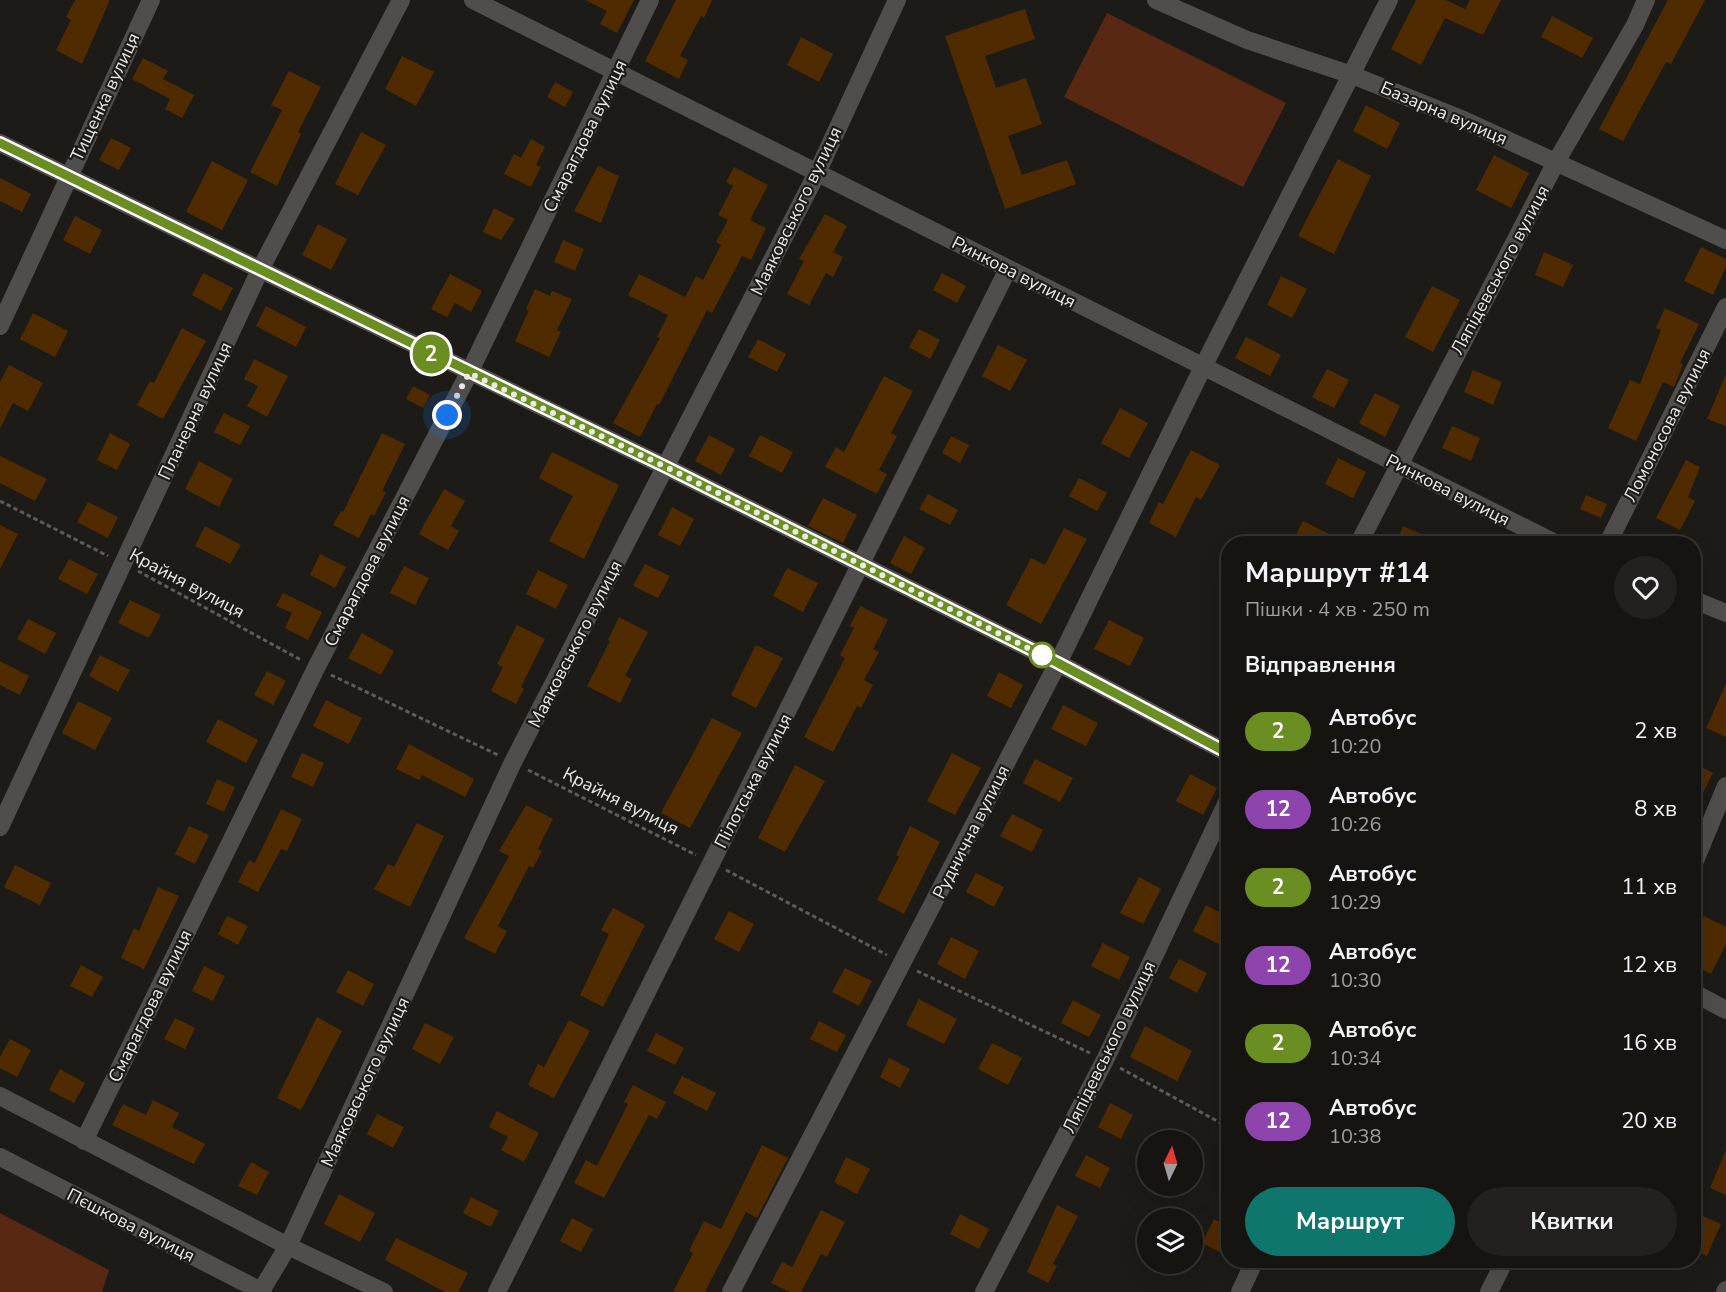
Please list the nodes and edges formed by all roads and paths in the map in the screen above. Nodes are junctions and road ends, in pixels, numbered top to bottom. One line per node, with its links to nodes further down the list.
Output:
1 (151, 0): 13 (street, Тищенка вулиця)
2 (401, 0): 16 (street, Планерна вулиця)
3 (473, 0): 9 (street, Ринкова вулиця)
4 (650, 0): 9 (street, Смарагдова вулиця)
5 (897, 0): 14 (street, Маяковського вулиця)
6 (1156, 0): 10 (street, Базарна вулиця)
7 (1389, 0): 10 (street, Руднична вулиця)
8 (1646, 0): 12 (street, Ляпідевського вулиця)
9 (616, 73): 14 (street, Ринкова вулиця); 21 (street, Смарагдова вулиця)
10 (1352, 75): 12 (street, Базарна вулиця); 20 (street, Руднична вулиця)
11 (0, 143): 13 (street)
12 (1556, 162): 15 (street, Базарна вулиця); 22 (street, Ляпідевського вулиця)
13 (68, 174): 16 (street); 19 (street, Тищенка вулиця)
14 (817, 174): 17 (street, Ринкова вулиця); 23 (street, Маяковського вулиця)
15 (1726, 240)
16 (260, 270): 21 (street); 28 (street, Планерна вулиця)
17 (1008, 270): 20 (street, Ринкова вулиця); 29 (street, Пілотська вулиця)
18 (1726, 307): 27 (street, Ломоносова вулиця)
19 (0, 326)
20 (1203, 367): 22 (street, Ринкова вулиця); 32 (street, Руднична вулиця)
21 (469, 373): 23 (street); 33 (street, Смарагдова вулиця)
22 (1398, 465): 25 (street, Ляпідевського вулиця); 26 (street, Ринкова вулиця)
23 (666, 467): 29 (street); 35 (street, Маяковського вулиця)
24 (0, 501): 28 (path, Крайня вулиця)
25 (1362, 536)
26 (1541, 536)
27 (1612, 536)
28 (125, 564): 33 (path, Крайня вулиця); 38 (street, Планерна вулиця)
29 (862, 565): 32 (street); 40 (street, Пілотська вулиця)
30 (1701, 603): 31 (street)
31 (1726, 613)
32 (1058, 663): 34 (street); 41 (street, Руднична вулиця)
33 (316, 668): 35 (path, Крайня вулиця); 47 (street, Смарагдова вулиця)
34 (1221, 749)
35 (513, 762): 40 (path, Крайня вулиця); 49 (street, Маяковського вулиця)
36 (1726, 786): 39 (street)
37 (1221, 815): 44 (street, Ляпідевського вулиця)
38 (0, 827)
39 (1701, 846)
40 (712, 863): 41 (path, Крайня вулиця); 54 (street, Пілотська вулиця)
41 (904, 964): 44 (path, Крайня вулиця); 55 (street, Руднична вулиця)
42 (1701, 997): 43 (street)
43 (1726, 1010)
44 (1105, 1060): 46 (path, Крайня вулиця); 56 (street, Ляпідевського вулиця)
45 (0, 1096): 47 (street)
46 (1221, 1123)
47 (84, 1141): 49 (street)
48 (0, 1157): 52 (street, Пєшкова вулиця)
49 (288, 1246): 52 (street, Маяковського вулиця); 53 (street)
50 (1251, 1268): 57 (street)
51 (1501, 1268): 58 (street)
52 (262, 1292)
53 (384, 1292)
54 (497, 1292)
55 (731, 1292)
56 (984, 1292)
57 (1240, 1292)
58 (1489, 1292)

